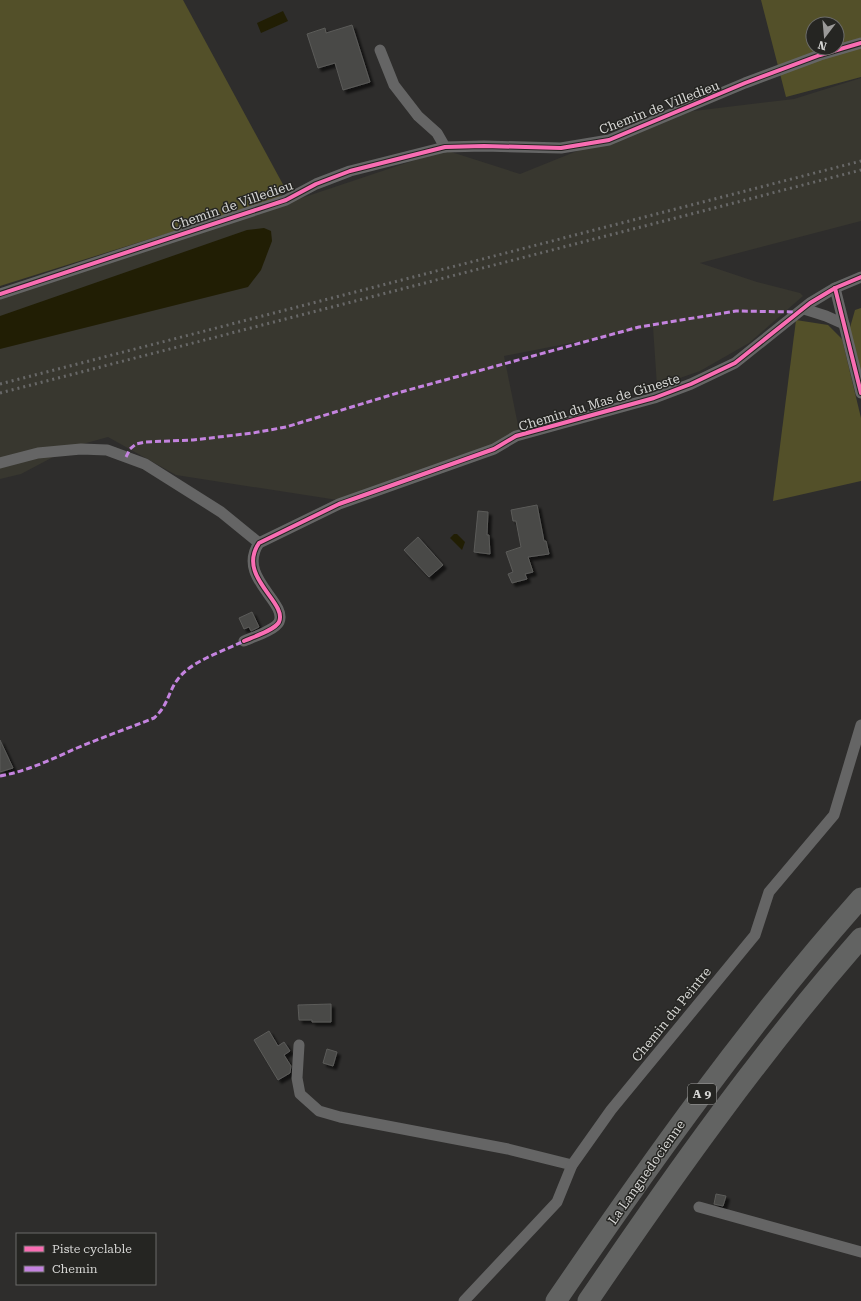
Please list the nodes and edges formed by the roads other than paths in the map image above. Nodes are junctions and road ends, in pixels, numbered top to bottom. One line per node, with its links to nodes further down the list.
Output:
1 (861, 43): 3 (street, Chemin de Villedieu)
2 (380, 50): 3 (street)
3 (445, 147): 6 (street, Chemin de Villedieu)
4 (861, 277): 5 (street, Chemin du Mas de Gineste)
5 (835, 288): 7 (street, Chemin du Mas de Gineste); 8 (street)
6 (0, 294)
7 (804, 309): 8 (street); 11 (street, Chemin du Mas de Gineste)
8 (844, 324): 9 (street)
9 (861, 393)
10 (0, 462): 11 (street)
11 (259, 543): 12 (street)
12 (244, 641)
13 (861, 725): 17 (street, Chemin du Peintre)
14 (861, 898): 21 (highway, La Languedocienne / A 9)
15 (861, 938): 22 (highway, La Languedocienne / A 9)
16 (299, 1044): 17 (street)
17 (572, 1165): 20 (street, Chemin du Peintre)
18 (699, 1207): 19 (street)
19 (861, 1252)
20 (464, 1301)
21 (556, 1301)
22 (588, 1301)

